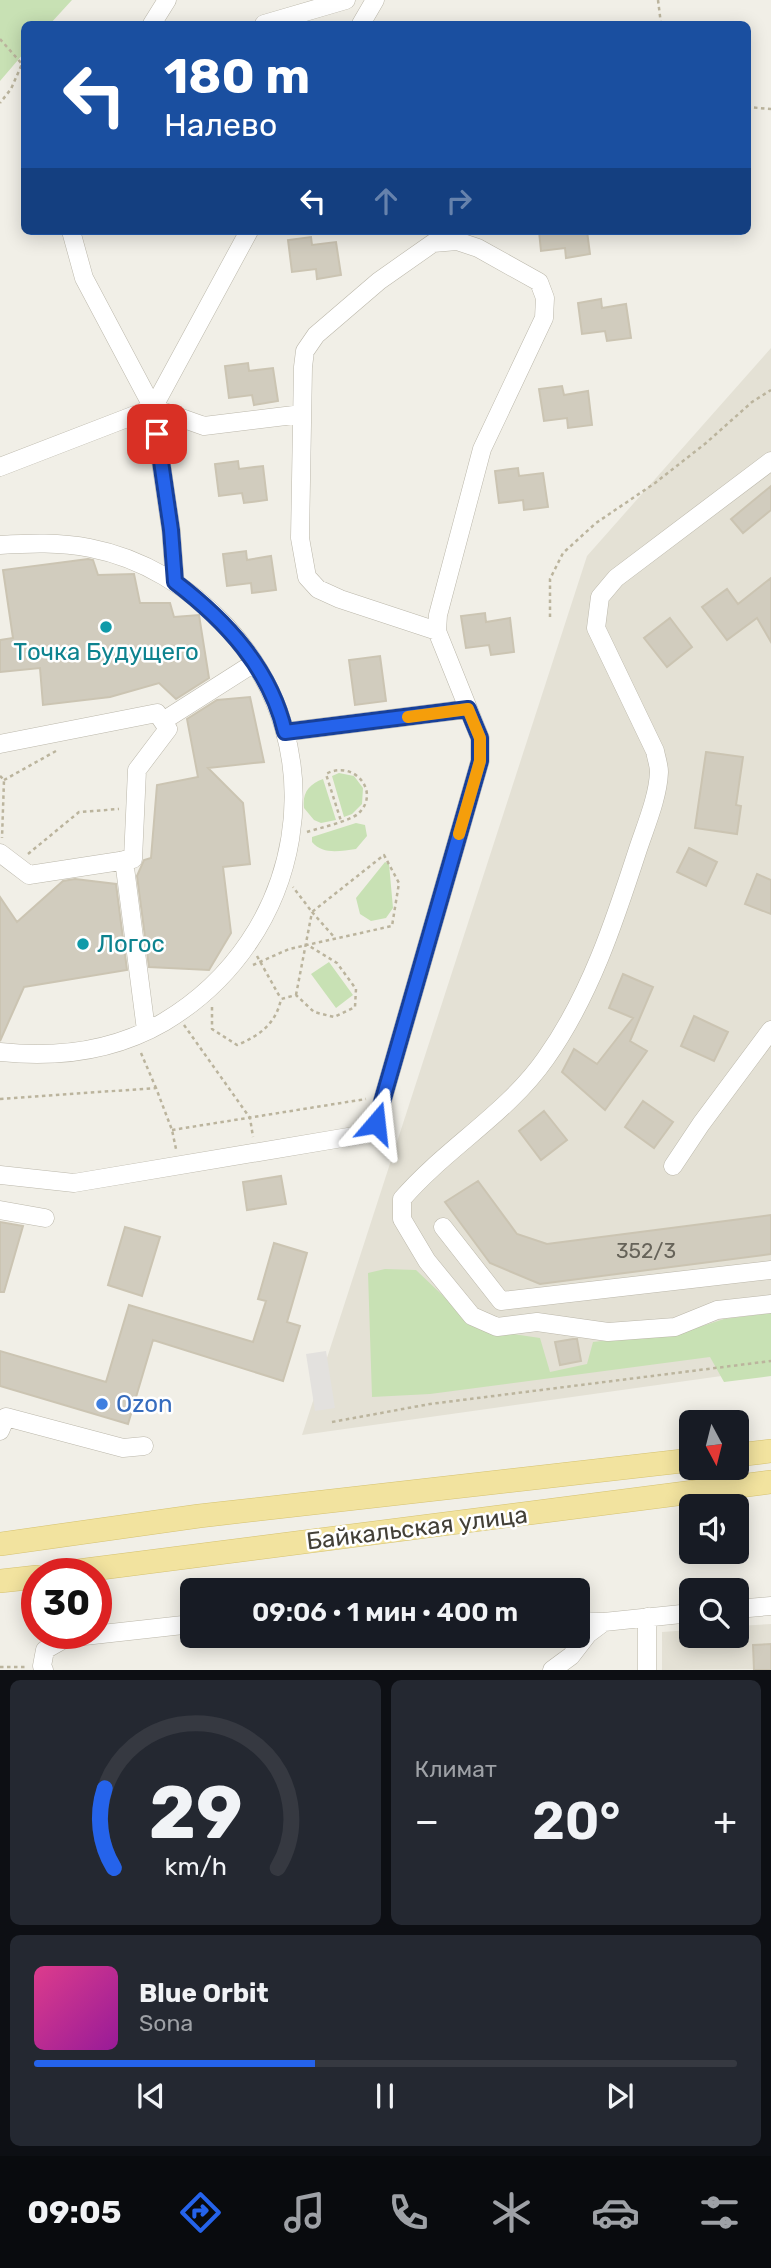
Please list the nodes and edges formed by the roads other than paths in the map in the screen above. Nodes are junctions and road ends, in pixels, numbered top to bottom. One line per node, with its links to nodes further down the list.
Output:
1 (167, 0): 4 (street)
2 (346, 0): 5 (street)
3 (375, 0): 6 (street)
4 (154, 21)
5 (274, 21)
6 (363, 21)
7 (72, 235): 9 (street)
8 (247, 235): 9 (street)
9 (153, 408): 10 (street); 12 (street); 14 (street)
10 (302, 414): 15 (street); 15 (street)
11 (771, 461): 32 (street)
12 (0, 467)
13 (0, 545): 14 (street)
14 (175, 582): 16 (street)
15 (437, 631): 17 (street)
16 (254, 663): 18 (street); 19 (street)
17 (468, 709): 19 (street); 27 (street)
18 (163, 721): 20 (street); 22 (street)
19 (285, 732): 24 (street)
20 (0, 744)
21 (6, 857): 22 (street)
22 (124, 860): 24 (street)
23 (771, 1030): 26 (street)
24 (140, 1033): 25 (street)
25 (0, 1052)
26 (673, 1166)
27 (0, 1175)
28 (0, 1210): 29 (street)
29 (46, 1218)
30 (443, 1227): 31 (street)
31 (771, 1270)
32 (771, 1304)
33 (0, 1431): 34 (street)
34 (144, 1446)
35 (771, 1451): 36 (main road)
36 (749, 1454)
37 (679, 1461): 39 (main road, Байкальская улица)
38 (771, 1482): 40 (main road, Байкальская улица)
39 (0, 1544)
40 (112, 1567)
41 (21, 1579): 42 (main road)
42 (0, 1581)
43 (771, 1606): 44 (street)
44 (749, 1608)
45 (679, 1614): 46 (street)
46 (647, 1617): 48 (street); 52 (street)
47 (590, 1621): 48 (street)
48 (604, 1622): 51 (street)
49 (180, 1625): 50 (street)
50 (43, 1668)
51 (552, 1670)
52 (647, 1670)

